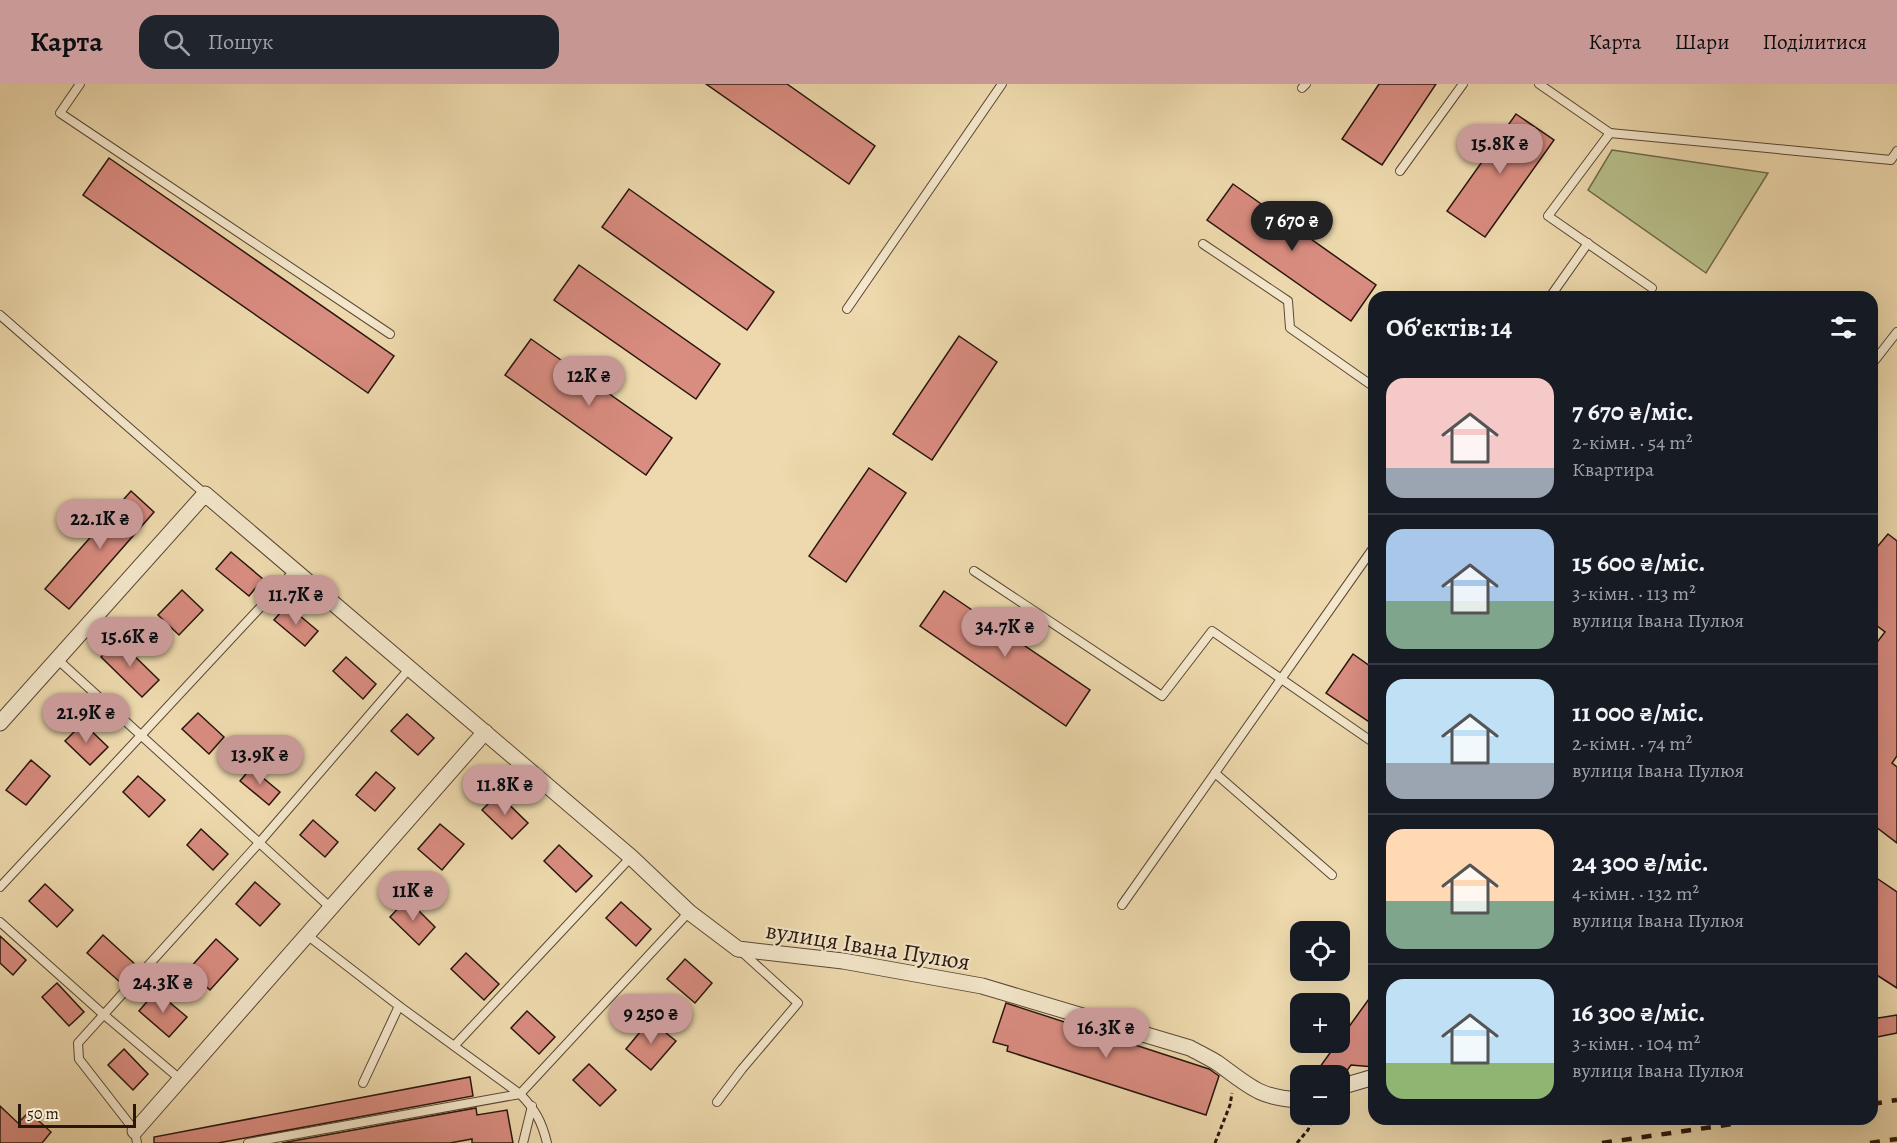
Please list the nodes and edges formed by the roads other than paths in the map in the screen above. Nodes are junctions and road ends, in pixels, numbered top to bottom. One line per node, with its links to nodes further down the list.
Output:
1 (80, 84): 15 (lane)
2 (1002, 84): 12 (lane)
3 (1463, 84): 7 (lane)
4 (1539, 84): 5 (lane)
5 (1610, 133): 6 (lane); 8 (lane)
6 (1897, 151)
7 (1400, 171)
8 (1588, 243): 10 (lane); 11 (lane)
9 (1203, 244): 17 (lane)
10 (1652, 288)
11 (1554, 291)
12 (847, 309)
13 (0, 315): 18 (lane)
14 (1897, 332): 16 (lane)
15 (390, 334)
16 (1878, 356)
17 (1368, 383)
18 (205, 494): 20 (street, вулиця Івана Пулюя); 22 (street)
19 (1368, 556): 24 (lane)
20 (295, 570): 23 (street, вулиця Івана Пулюя); 27 (lane)
21 (974, 571): 24 (lane)
22 (57, 659): 25 (street); 27 (lane)
23 (409, 669): 26 (street, вулиця Івана Пулюя); 30 (lane)
24 (1281, 679): 28 (lane); 29 (lane)
25 (0, 723)
26 (485, 732): 31 (street, вулиця Івана Пулюя); 35 (street)
27 (141, 736): 30 (lane); 33 (lane)
28 (1368, 739)
29 (1215, 773): 32 (lane); 34 (lane)
30 (259, 843): 35 (lane); 41 (lane)
31 (631, 856): 36 (street, вулиця Івана Пулюя); 42 (lane)
32 (1332, 875)
33 (0, 887)
34 (1122, 905)
35 (331, 908): 38 (street)
36 (689, 912): 39 (street, вулиця Івана Пулюя); 47 (lane)
37 (0, 922): 41 (lane)
38 (307, 935): 40 (lane); 43 (street)
39 (738, 950): 48 (street, вулиця Івана Пулюя); 49 (lane)
40 (399, 1006): 42 (lane); 45 (lane)
41 (103, 1014): 43 (lane); 51 (lane)
42 (455, 1045): 47 (lane)
43 (180, 1079): 51 (street)
44 (1368, 1079): 46 (street)
45 (363, 1083)
46 (1350, 1084)
47 (520, 1094): 50 (lane); 52 (lane)
48 (1290, 1099)
49 (717, 1102)
50 (532, 1106): 53 (lane); 54 (lane)
51 (136, 1137)
52 (248, 1143)
53 (523, 1143)
54 (547, 1143)

